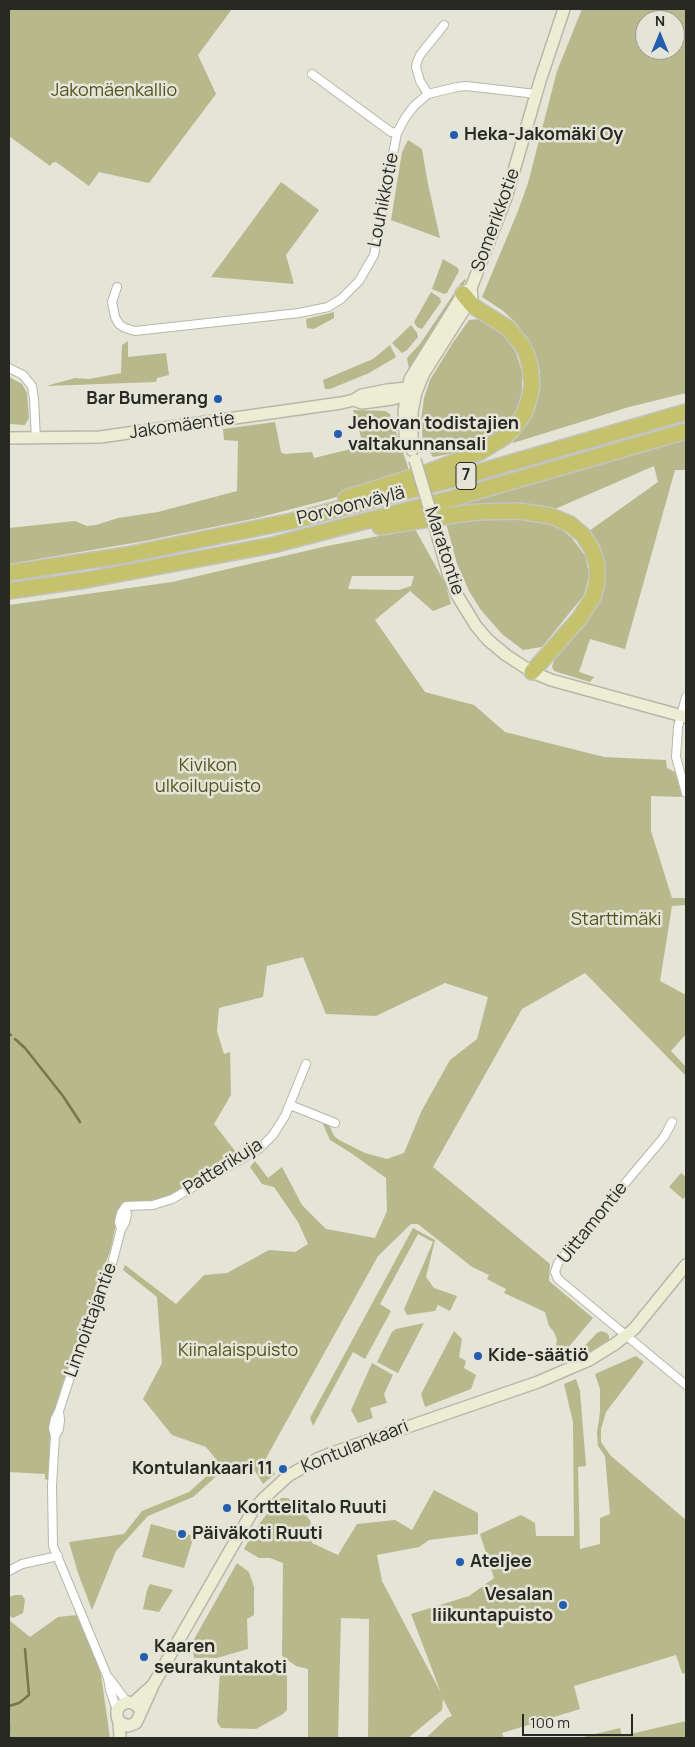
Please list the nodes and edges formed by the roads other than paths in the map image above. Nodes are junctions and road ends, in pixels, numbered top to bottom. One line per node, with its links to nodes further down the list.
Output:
1 (564, 9): 5 (main road, Somerikkotie)
2 (444, 24): 4 (street)
3 (312, 74): 6 (street)
4 (428, 94): 5 (street, Louhikkotie); 6 (street, Louhikkotie)
5 (536, 94): 8 (main road, Somerikkotie)
6 (397, 133): 7 (street, Louhikkotie)
7 (117, 287)
8 (468, 295): 10 (main road, Somerikkotie); 19 (highway)
9 (9, 368): 17 (street)
10 (409, 392): 11 (main road, Jakomäentie); 12 (main road, Jakomäentie); 13 (main road, Maratontie); 18 (main road, Maratontie)
11 (388, 399): 12 (main road, Jakomäentie); 13 (main road)
12 (354, 400): 17 (main road, Jakomäentie)
13 (404, 411): 18 (main road, Maratontie)
14 (686, 412): 19 (highway, Porvoonväylä / 7)
15 (686, 431): 20 (highway, Porvoonväylä / 7)
16 (9, 438): 17 (main road, Jakomäentie)
17 (36, 439)
18 (414, 455): 23 (main road, Maratontie, bridge)
19 (243, 531): 21 (highway, Porvoonväylä / 7)
20 (273, 545): 22 (highway, Porvoonväylä / 7); 23 (highway)
21 (9, 573)
22 (9, 590)
23 (532, 672): 25 (main road, Maratontie)
24 (686, 697): 25 (street)
25 (684, 716): 26 (street)
26 (686, 793)
27 (306, 1064): 28 (street, Patterikuja)
28 (290, 1105): 30 (street); 31 (street, Patterikuja)
29 (672, 1122): 33 (street, Uittamontie)
30 (335, 1123)
31 (125, 1207): 35 (street, Linnoittajantie)
32 (686, 1265): 33 (main road, Kontulankaari)
33 (626, 1336): 34 (street, Uittamontie); 38 (main road, Kontulankaari)
34 (686, 1385)
35 (58, 1554): 36 (street); 37 (street, Linnoittajantie)
36 (9, 1571)
37 (108, 1678): 38 (street, Linnoittajantie); 39 (street, Linnoittajantie)
38 (134, 1706): 39 (main road, Kontulankaari); 41 (main road, Kontulankaari)
39 (117, 1710): 40 (main road)
40 (119, 1722): 41 (main road); 42 (main road)
41 (131, 1726): 43 (main road, Kontulankaari)
42 (120, 1738)
43 (126, 1738)

